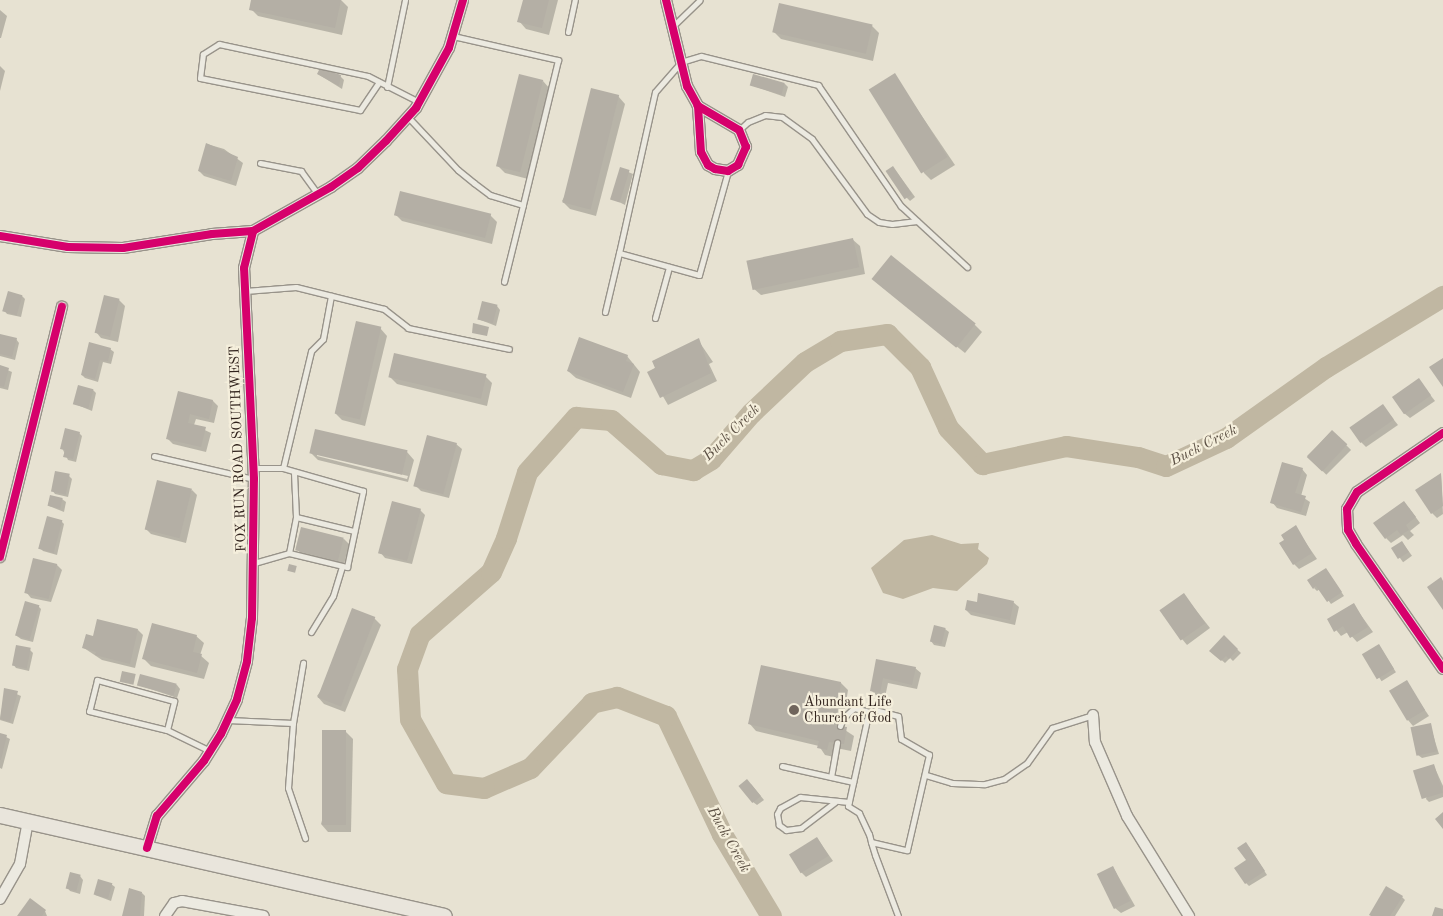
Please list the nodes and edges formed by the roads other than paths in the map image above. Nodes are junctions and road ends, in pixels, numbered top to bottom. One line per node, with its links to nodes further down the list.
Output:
1 (405, 0): 11 (lane)
2 (463, 0): 8 (street)
3 (575, 0): 7 (lane)
4 (666, 0): 6 (street)
5 (700, 0): 6 (lane)
6 (672, 26): 9 (street)
7 (568, 32)
8 (453, 36): 12 (street); 19 (lane)
9 (681, 62): 13 (street); 20 (lane); 23 (lane)
10 (379, 82): 10 (lane); 11 (lane)
11 (387, 88): 12 (lane)
12 (419, 102): 14 (street)
13 (698, 106): 15 (street); 17 (street)
14 (408, 117): 18 (street); 19 (lane)
15 (739, 130): 17 (street); 20 (lane)
16 (260, 163): 18 (lane)
17 (728, 171): 24 (lane)
18 (318, 194): 21 (street)
19 (523, 205): 26 (lane)
20 (917, 221): 25 (lane)
21 (253, 232): 22 (street); 27 (street, FOX RUN ROAD SOUTHWEST)
22 (0, 236)
23 (619, 253): 24 (lane); 30 (lane)
24 (669, 267): 31 (lane)
25 (967, 267)
26 (504, 282)
27 (245, 291): 28 (lane); 35 (street, FOX RUN ROAD SOUTHWEST)
28 (331, 296): 32 (lane); 36 (lane)
29 (62, 307): 42 (street)
30 (605, 312)
31 (655, 318)
32 (509, 349)
33 (1443, 433): 47 (street)
34 (154, 456): 38 (lane)
35 (254, 468): 36 (lane); 38 (street, FOX RUN ROAD SOUTHWEST)
36 (283, 468): 37 (lane)
37 (294, 473): 39 (lane); 40 (lane)
38 (254, 480): 43 (street, FOX RUN ROAD SOUTHWEST)
39 (296, 517): 40 (lane); 41 (lane)
40 (354, 531): 44 (lane)
41 (289, 553): 43 (lane); 44 (lane)
42 (0, 558)
43 (254, 563): 50 (street, FOX RUN ROAD SOUTHWEST)
44 (342, 566): 45 (lane)
45 (311, 632)
46 (303, 663): 51 (lane)
47 (1443, 668)
48 (870, 712): 52 (lane); 57 (lane); 59 (lane)
49 (1093, 715): 57 (lane); 72 (street)
50 (228, 720): 51 (lane); 55 (street, FOX RUN ROAD SOUTHWEST)
51 (292, 723): 64 (lane)
52 (840, 726)
53 (167, 730): 53 (lane); 55 (lane)
54 (837, 743): 58 (lane)
55 (211, 751): 66 (street, FOX RUN ROAD SOUTHWEST)
56 (782, 766): 58 (lane)
57 (926, 775): 65 (lane)
58 (831, 777): 59 (lane)
59 (853, 782): 61 (lane)
60 (836, 802): 60 (lane); 61 (lane)
61 (849, 802): 65 (lane)
62 (0, 815): 63 (main road)
63 (28, 821): 66 (main road); 67 (street)
64 (305, 838)
65 (871, 842): 71 (lane)
66 (147, 848): 70 (main road)
67 (0, 899)
68 (165, 916): 69 (street)
69 (264, 916)
70 (444, 916)
71 (898, 916)
72 (1189, 916)

